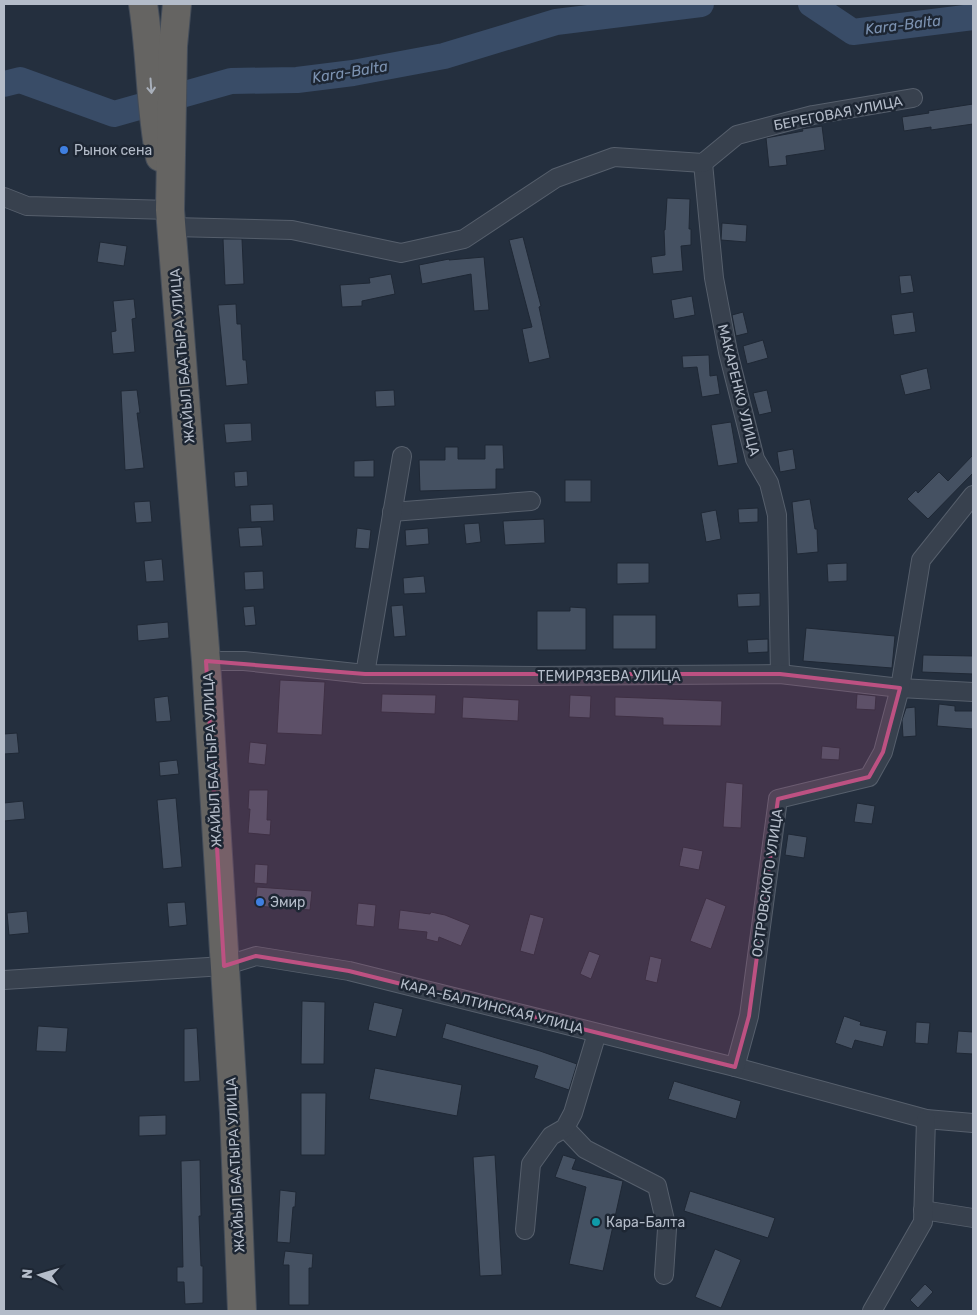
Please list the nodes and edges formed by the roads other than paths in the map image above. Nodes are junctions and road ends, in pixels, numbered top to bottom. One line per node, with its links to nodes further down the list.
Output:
1 (143, 4): 3 (highway)
2 (177, 4): 3 (highway)
3 (160, 46): 7 (highway, ЖАЙЫЛ БААТЫРА УЛИЦА)
4 (913, 98): 5 (street, БЕРЕГОВАЯ УЛИЦА)
5 (703, 163): 7 (street); 14 (street, МАКАРЕНКО УЛИЦА)
6 (4, 198): 7 (street)
7 (171, 218): 12 (highway, ЖАЙЫЛ БААТЫРА УЛИЦА)
8 (402, 456): 11 (street)
9 (973, 495): 15 (street, ОСТРОВСКОГО УЛИЦА)
10 (530, 501): 11 (street)
11 (392, 512): 13 (street)
12 (206, 661): 13 (street, ТЕМИРЯЗЕВА УЛИЦА); 17 (highway, ЖАЙЫЛ БААТЫРА УЛИЦА)
13 (365, 674): 14 (street, ТЕМИРЯЗЕВА УЛИЦА)
14 (780, 674): 15 (street, ТЕМИРЯЗЕВА УЛИЦА)
15 (900, 688): 16 (street, ТЕМИРЯЗЕВА УЛИЦА); 20 (street, ОСТРОВСКОГО УЛИЦА)
16 (973, 692)
17 (224, 966): 18 (street, КАРА-БАЛТИНСКАЯ УЛИЦА); 19 (street, КАРА-БАЛТИНСКАЯ УЛИЦА); 28 (highway, ЖАЙЫЛ БААТЫРА УЛИЦА)
18 (4, 980)
19 (597, 1032): 20 (street, КАРА-БАЛТИНСКАЯ УЛИЦА); 23 (street)
20 (735, 1067): 21 (street, КАРА-БАЛТИНСКАЯ УЛИЦА)
21 (926, 1119): 22 (street, КАРА-БАЛТИНСКАЯ УЛИЦА); 24 (street)
22 (973, 1123)
23 (565, 1128): 26 (street); 27 (street)
24 (923, 1210): 25 (street); 29 (street)
25 (973, 1218)
26 (525, 1230)
27 (664, 1275)
28 (242, 1311)
29 (872, 1311)

